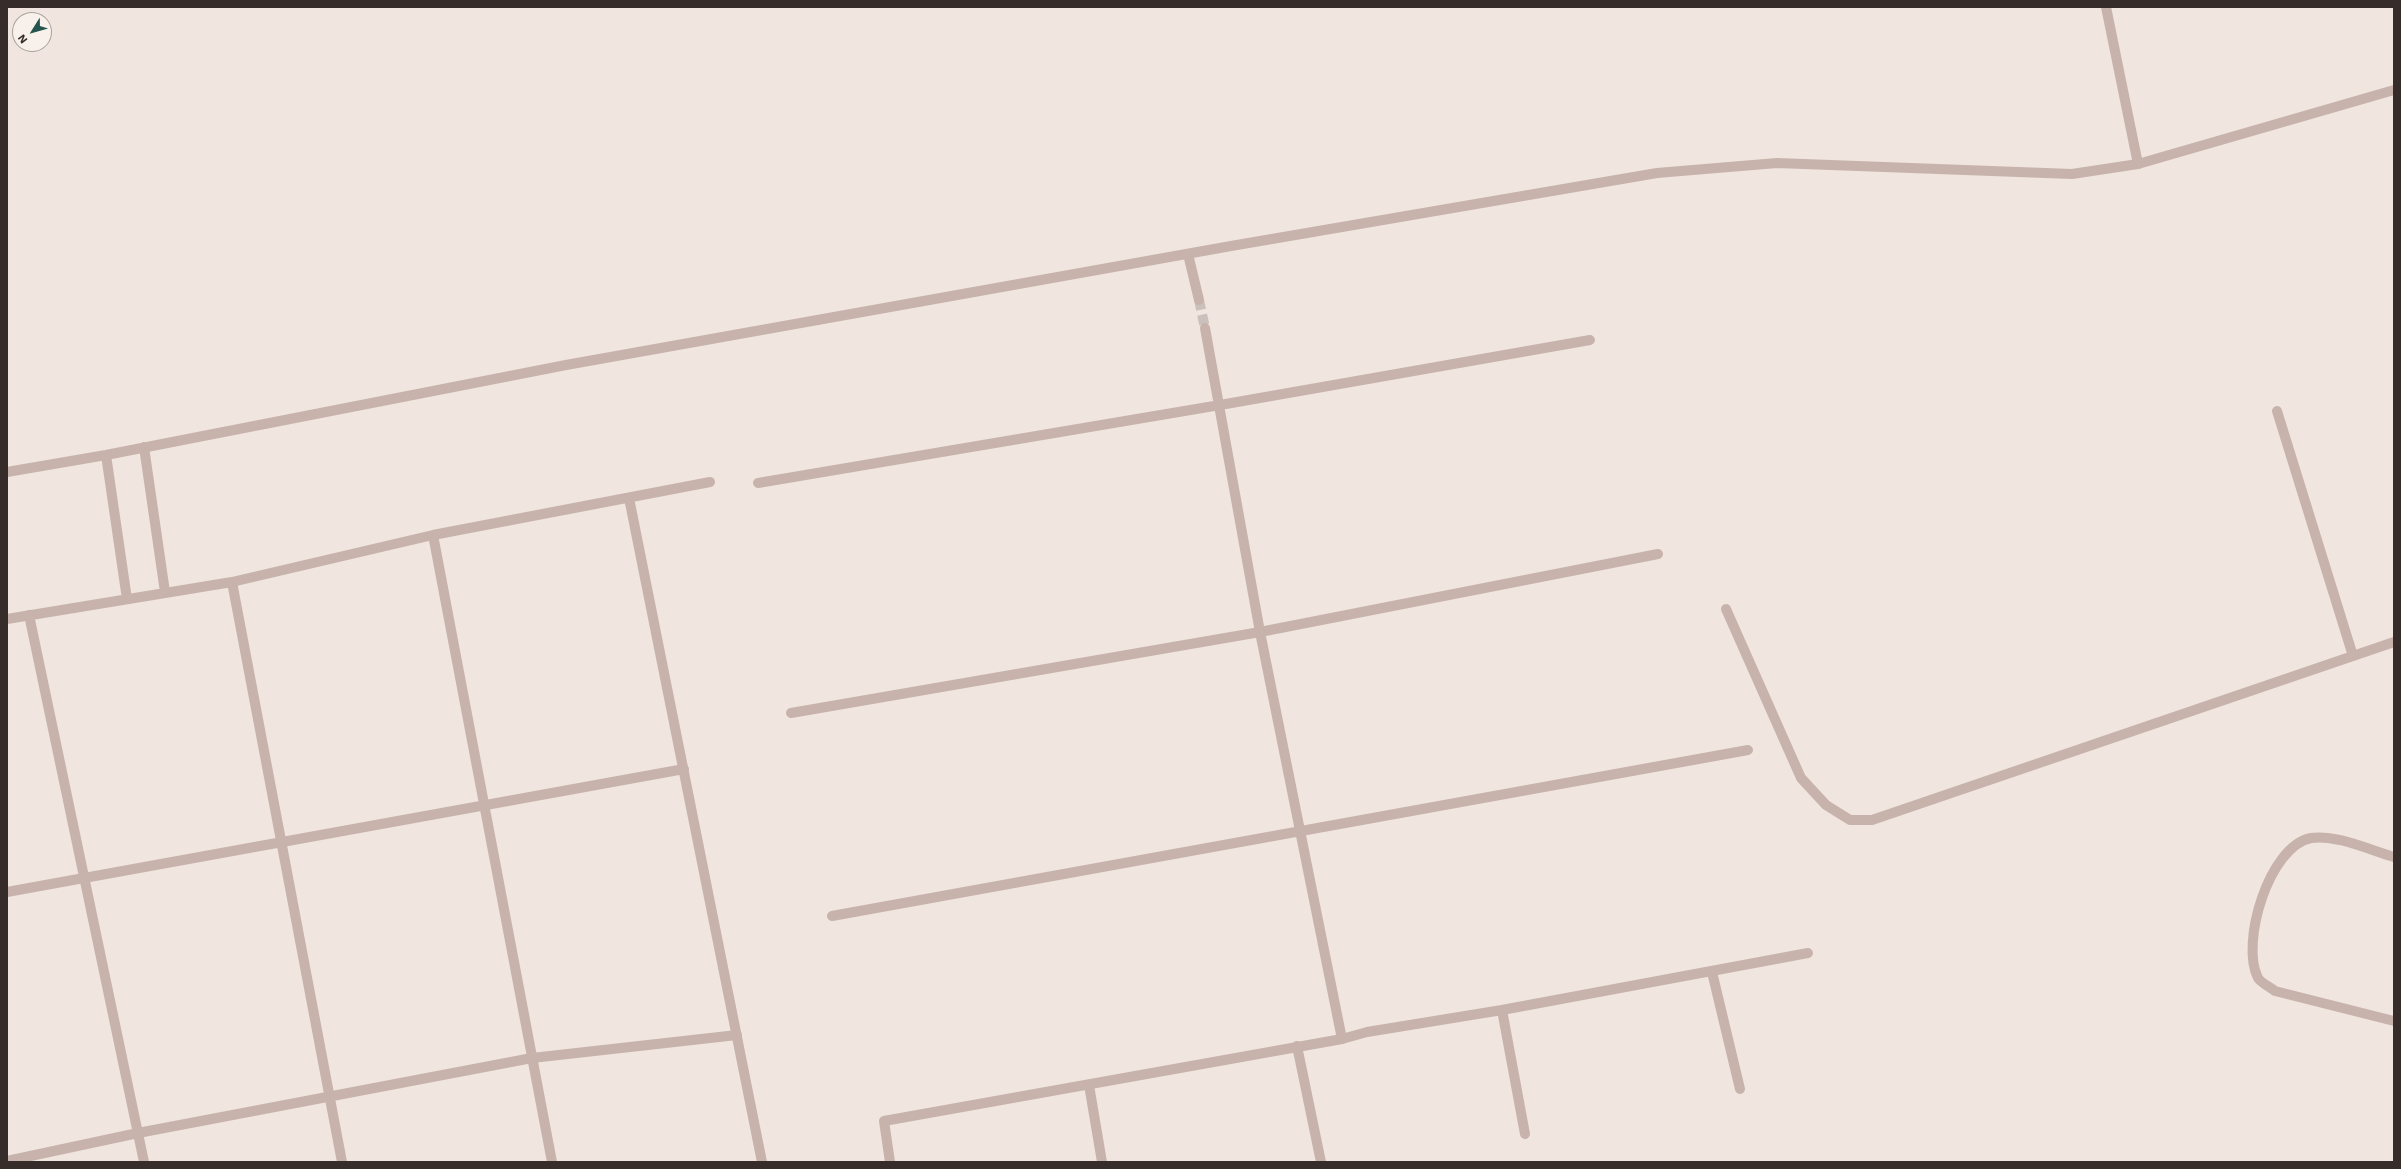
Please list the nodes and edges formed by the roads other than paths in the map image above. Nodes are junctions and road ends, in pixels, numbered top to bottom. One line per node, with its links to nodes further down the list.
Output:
1 (2106, 7): 3 (street)
2 (2394, 90): 3 (street)
3 (2138, 164): 4 (street)
4 (1188, 254): 5 (street); 10 (street)
5 (1199, 300)
6 (1205, 328): 8 (street)
7 (1590, 340): 8 (street)
8 (1220, 405): 14 (street); 24 (street)
9 (2277, 411): 26 (street)
10 (144, 447): 11 (street); 19 (street)
11 (106, 455): 12 (street); 20 (street)
12 (7, 472)
13 (710, 482): 15 (street)
14 (758, 483)
15 (629, 498): 16 (street); 29 (street)
16 (433, 534): 18 (street); 30 (street)
17 (1658, 554): 24 (street)
18 (232, 582): 19 (street); 32 (street)
19 (165, 592): 20 (street)
20 (127, 598): 22 (street)
21 (1726, 609): 26 (street)
22 (30, 616): 23 (street); 34 (street)
23 (7, 619)
24 (1260, 632): 27 (street); 31 (street)
25 (2394, 642): 26 (street)
26 (2353, 656)
27 (791, 713)
28 (1748, 750): 31 (street)
29 (684, 769): 30 (street); 41 (street)
30 (484, 804): 32 (street); 44 (street)
31 (1299, 833): 36 (street); 42 (street)
32 (282, 843): 34 (street); 47 (street)
33 (2394, 857): 40 (street)
34 (84, 876): 35 (street); 48 (street)
35 (7, 892)
36 (832, 916)
37 (1808, 953): 38 (street)
38 (1712, 972): 39 (street); 46 (street)
39 (1502, 1010): 42 (street); 49 (street)
40 (2394, 1021)
41 (737, 1035): 44 (street); 54 (street)
42 (1342, 1039): 43 (street)
43 (1297, 1046): 45 (street); 57 (street)
44 (532, 1058): 47 (street); 53 (street)
45 (1089, 1085): 55 (street); 56 (street)
46 (1740, 1090)
47 (330, 1096): 48 (street); 52 (street)
48 (138, 1133): 50 (street); 51 (street)
49 (1525, 1134)
50 (7, 1162)
51 (144, 1162)
52 (342, 1162)
53 (552, 1162)
54 (762, 1162)
55 (890, 1162)
56 (1102, 1162)
57 (1321, 1162)

